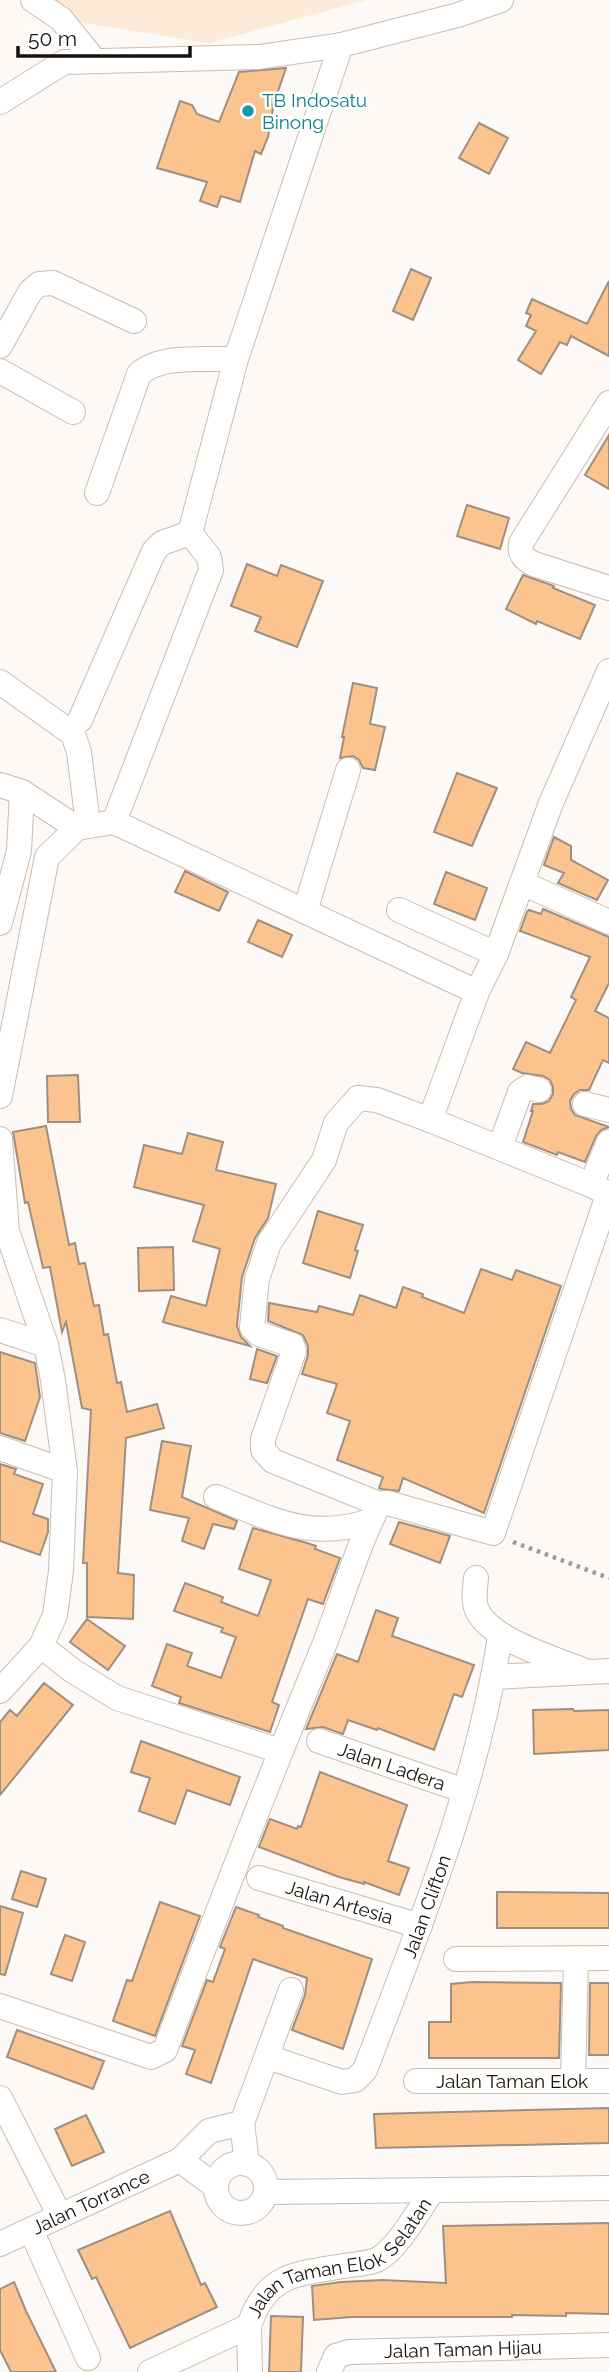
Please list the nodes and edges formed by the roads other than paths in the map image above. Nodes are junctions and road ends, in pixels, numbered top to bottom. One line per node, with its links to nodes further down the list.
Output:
1 (33, 0): 3 (street)
2 (501, 0): 4 (street)
3 (67, 9): 5 (street); 6 (street)
4 (341, 44): 5 (street); 10 (street)
5 (95, 61): 6 (street)
6 (64, 62): 7 (street)
7 (0, 102)
8 (134, 321): 9 (street)
9 (0, 346)
10 (236, 359): 14 (street); 15 (street)
11 (0, 371): 13 (street)
12 (609, 403): 16 (street)
13 (73, 412)
14 (97, 493)
15 (190, 533): 19 (street); 22 (street)
16 (609, 589)
17 (609, 671): 26 (street)
18 (0, 682): 23 (street)
19 (80, 720)
20 (348, 770): 28 (street)
21 (11, 788): 23 (street); 24 (street)
22 (114, 822): 23 (street); 28 (street)
23 (82, 826): 25 (street)
24 (19, 851): 25 (street); 30 (street)
25 (47, 857): 34 (street)
26 (522, 883): 29 (street); 31 (street)
27 (400, 910): 31 (street)
28 (305, 911): 32 (street)
29 (609, 922)
30 (0, 923)
31 (496, 954): 32 (street)
32 (477, 992): 37 (street)
33 (539, 1090): 40 (street)
34 (0, 1096)
35 (585, 1104): 36 (street)
36 (609, 1110)
37 (430, 1120): 40 (street); 48 (street)
38 (0, 1139): 42 (street)
39 (609, 1142): 41 (street)
40 (500, 1147): 41 (street)
41 (591, 1185): 48 (street)
42 (4, 1229): 44 (street)
43 (0, 1330): 44 (street)
44 (46, 1345): 46 (street)
45 (0, 1448): 46 (street)
46 (65, 1471): 51 (street)
47 (216, 1497): 48 (street)
48 (375, 1512): 56 (street)
49 (476, 1578): 50 (street)
50 (500, 1636): 52 (street); 53 (street, Jalan Clifton)
51 (41, 1646): 54 (street); 56 (street)
52 (599, 1672): 53 (street)
53 (494, 1677): 57 (street, Jalan Clifton)
54 (2, 1686)
55 (319, 1741): 57 (street, Jalan Ladera)
56 (280, 1751): 64 (street)
57 (465, 1791): 59 (street, Jalan Clifton)
58 (259, 1878): 59 (street, Jalan Artesia)
59 (420, 1926): 65 (street, Jalan Clifton)
60 (576, 1958): 61 (street); 62 (street); 67 (street)
61 (609, 1958)
62 (456, 1959)
63 (291, 1990): 65 (street)
64 (0, 2006)
65 (268, 2057): 70 (street)
66 (416, 2081): 67 (street, Jalan Taman Elok)
67 (573, 2081): 68 (street, Jalan Taman Elok)
68 (609, 2081)
69 (0, 2098): 77 (street)
70 (242, 2123): 71 (street, Jalan Torrance); 72 (street)
71 (180, 2160): 73 (street); 77 (street, Jalan Torrance)
72 (247, 2164): 73 (street); 76 (street)
73 (215, 2186): 76 (street)
74 (609, 2188): 75 (street)
75 (433, 2190): 76 (street); 80 (street, Jalan Taman Elok Selatan)
76 (266, 2192)
77 (61, 2216): 78 (street, Jalan Torrance)
78 (31, 2230): 79 (street, Jalan Torrance); 82 (street)
79 (0, 2244)
80 (248, 2326): 83 (street, Jalan Taman Elok Selatan); 84 (street, Jalan Taman Elok Selatan)
81 (609, 2345): 85 (street, Jalan Taman Hijau)
82 (88, 2358)
83 (150, 2372)
84 (250, 2372)
85 (329, 2372)

